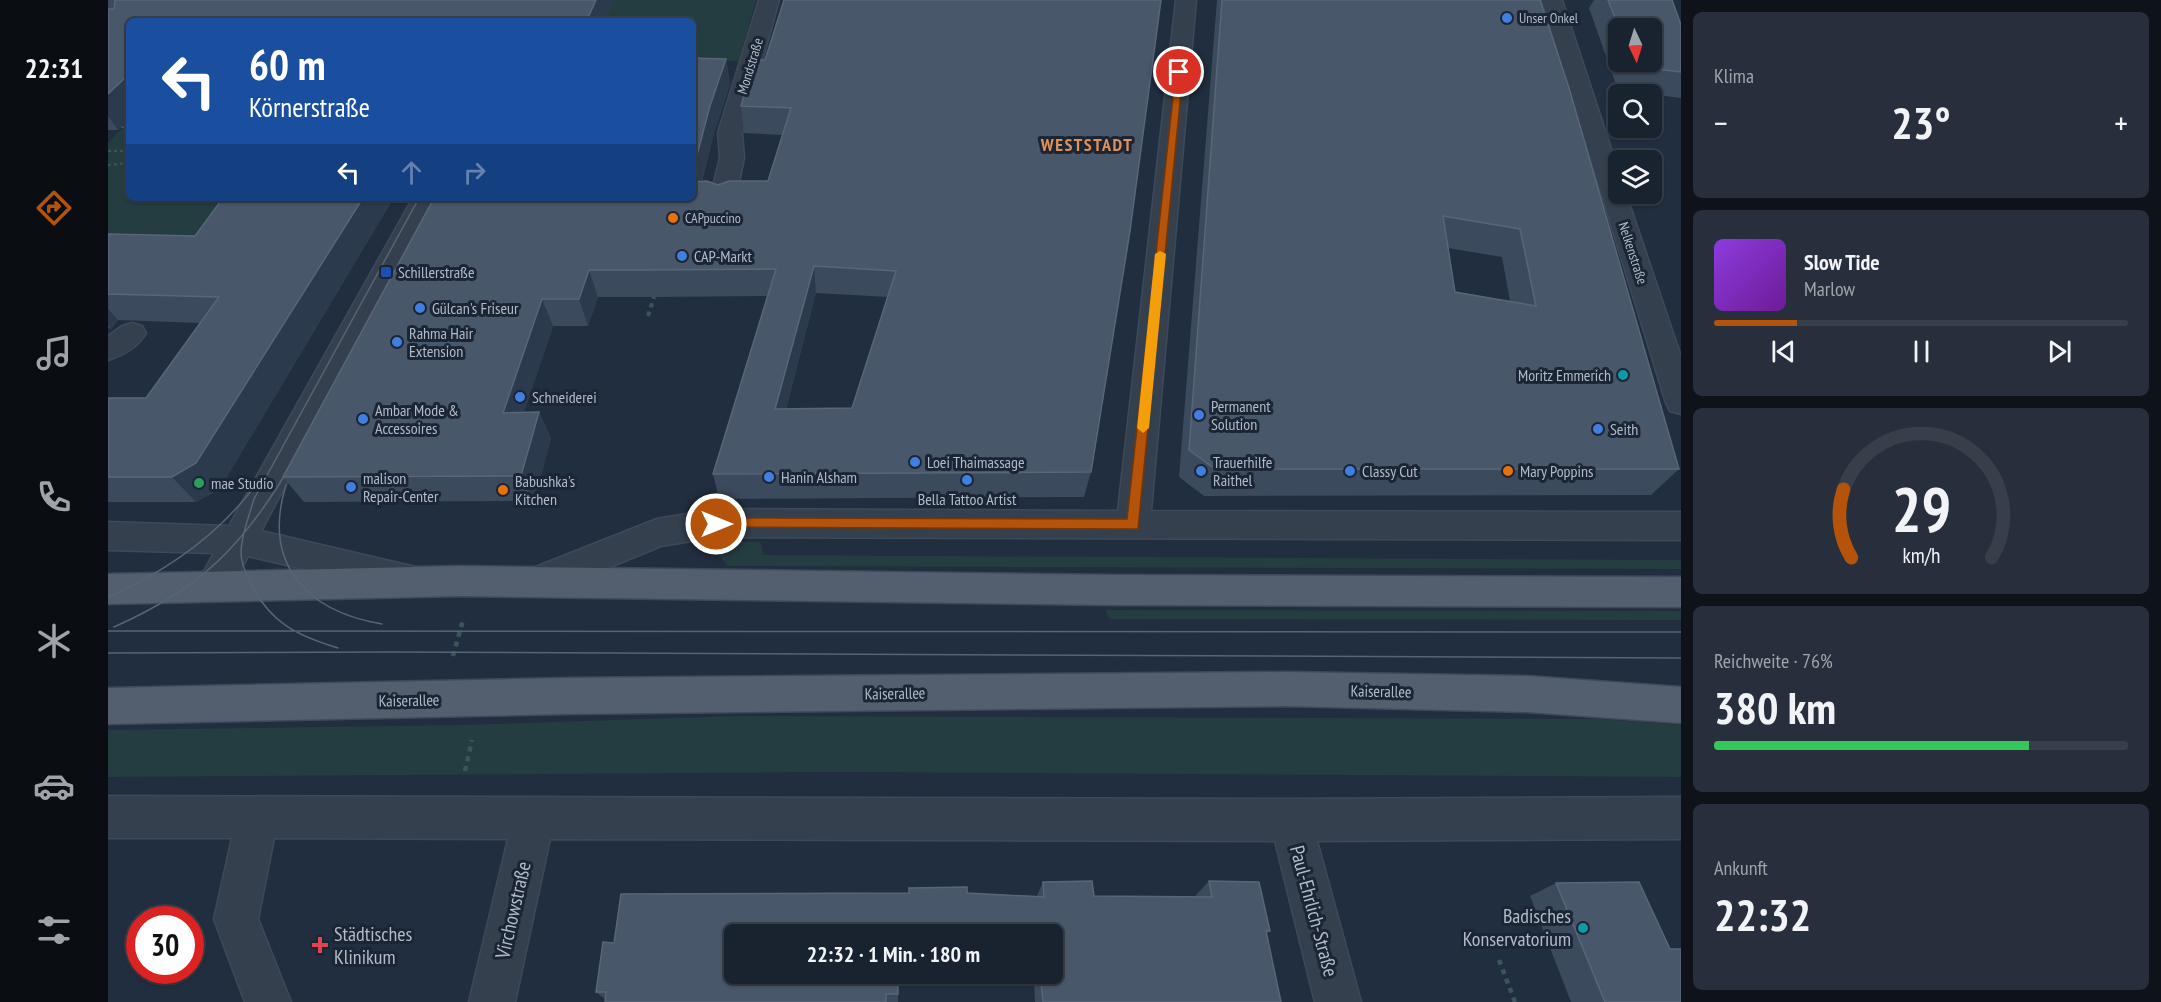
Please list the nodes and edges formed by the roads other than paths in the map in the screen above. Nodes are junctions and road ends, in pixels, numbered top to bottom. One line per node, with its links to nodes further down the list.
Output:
1 (769, 0): 5 (street, Mondstraße)
2 (1186, 0): 9 (street)
3 (1552, 0): 8 (street, Nelkenstraße)
4 (424, 201): 12 (street)
5 (722, 202)
6 (132, 333): 7 (street)
7 (108, 350)
8 (1681, 403)
9 (1133, 525): 10 (street); 14 (street)
10 (1681, 526)
11 (108, 536): 12 (street)
12 (239, 540): 13 (street); 15 (street)
13 (423, 581): 14 (main road); 15 (main road)
14 (540, 582): 17 (main road)
15 (214, 586): 16 (main road)
16 (108, 589)
17 (1681, 592)
18 (1681, 705): 19 (main road, Kaiserallee)
19 (108, 706)
20 (108, 818): 21 (street)
21 (257, 818): 22 (street); 25 (street)
22 (534, 818): 24 (street); 26 (street, Virchowstraße)
23 (1681, 818): 24 (street)
24 (1291, 820): 27 (street, Paul-Ehrlich-Straße)
25 (268, 1002)
26 (492, 1002)
27 (1338, 1002)

